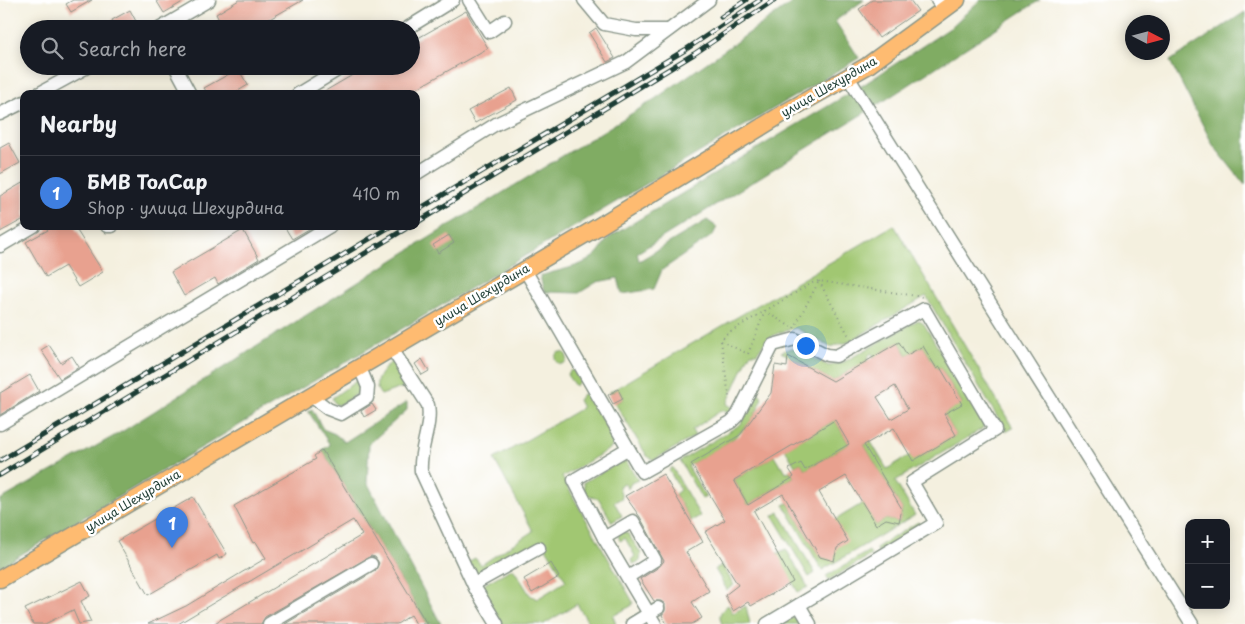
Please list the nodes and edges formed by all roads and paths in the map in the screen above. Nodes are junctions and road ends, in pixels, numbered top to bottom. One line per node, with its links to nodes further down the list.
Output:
1 (209, 0): 7 (street)
2 (453, 0): 8 (street)
3 (469, 0): 9 (street)
4 (584, 0): 10 (street)
5 (709, 0): 10 (street)
6 (946, 3): 14 (main road, улица Шехурдина)
7 (175, 20)
8 (420, 20)
9 (505, 21)
10 (668, 30): 20 (street)
11 (73, 75): 15 (street)
12 (179, 75): 16 (street)
13 (329, 75): 17 (street)
14 (848, 77): 24 (main road, улица Шехурдина); 49 (street)
15 (45, 90)
16 (188, 90)
17 (305, 90)
18 (20, 104): 19 (street)
19 (0, 114)
20 (420, 172)
21 (27, 230): 23 (street)
22 (323, 230): 34 (street)
23 (0, 246)
24 (524, 270): 30 (main road, улица Шехурдина); 35 (street)
25 (819, 281): 26 (path); 27 (path); 27 (path); 29 (path)
26 (925, 298)
27 (765, 311): 28 (path); 28 (path)
28 (721, 341): 33 (path)
29 (852, 341)
30 (392, 349): 31 (main road, улица Шехурдина); 41 (street)
31 (360, 368): 32 (main road, улица Шехурдина); 32 (street)
32 (311, 396): 40 (main road, улица Шехурдина)
33 (729, 397)
34 (0, 424)
35 (627, 449): 36 (street); 42 (street)
36 (604, 538): 39 (street); 39 (street)
37 (539, 548): 41 (street)
38 (370, 564): 44 (street)
39 (628, 577): 43 (street)
40 (0, 579)
41 (474, 584): 45 (street)
42 (799, 605): 47 (street); 48 (street)
43 (654, 615): 46 (street)
44 (269, 624)
45 (497, 624)
46 (632, 624)
47 (767, 624)
48 (810, 624)
49 (1192, 624)

